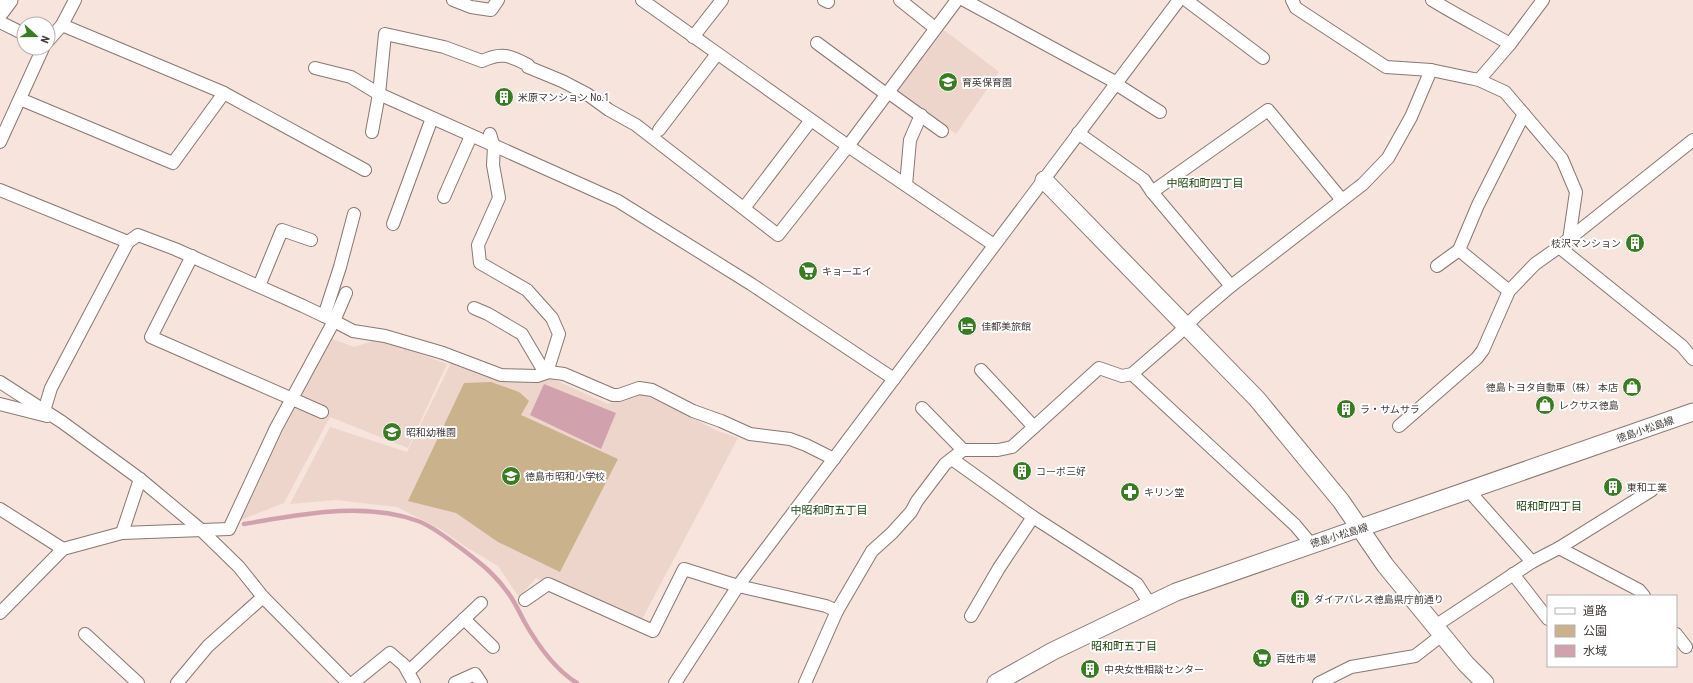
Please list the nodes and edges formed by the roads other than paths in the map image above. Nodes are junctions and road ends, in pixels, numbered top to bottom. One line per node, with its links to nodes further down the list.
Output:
1 (9, 0): 15 (main road)
2 (75, 0): 17 (street)
3 (453, 0): 4 (street)
4 (498, 0)
5 (642, 0): 21 (street)
6 (722, 0): 21 (street)
7 (900, 0): 18 (street)
8 (957, 0): 18 (street)
9 (964, 0): 30 (street)
10 (1179, 0): 30 (street)
11 (1186, 0): 26 (street)
12 (1292, 0): 28 (street)
13 (1432, 0): 23 (street)
14 (1543, 0): 23 (street)
15 (0, 12)
16 (0, 22): 19 (street)
17 (62, 25): 20 (street); 32 (street)
18 (935, 28): 31 (street)
19 (16, 30)
20 (56, 32)
21 (693, 37): 24 (street)
22 (817, 43): 31 (street)
23 (1510, 44): 29 (street)
24 (717, 54): 39 (street); 40 (street)
25 (39, 56): 34 (street)
26 (1263, 58)
27 (315, 68): 33 (street)
28 (1431, 70): 29 (street); 56 (street)
29 (1479, 80): 36 (street)
30 (1116, 83): 35 (street); 43 (street)
31 (887, 93): 37 (street); 48 (street)
32 (224, 94): 34 (street); 50 (street)
33 (379, 94): 38 (street); 42 (street); 57 (street)
34 (20, 99): 47 (street)
35 (1160, 112)
36 (1524, 114): 62 (street); 64 (street)
37 (922, 115): 41 (street); 52 (street)
38 (432, 118): 45 (street); 59 (street)
39 (811, 120): 48 (street); 57 (street)
40 (659, 130)
41 (942, 131)
42 (372, 132)
43 (1078, 133): 51 (street); 54 (street)
44 (490, 134): 49 (street)
45 (471, 136): 49 (street); 55 (street)
46 (1693, 140): 62 (street)
47 (0, 142)
48 (848, 146): 52 (street); 57 (street)
49 (494, 147): 76 (street); 78 (street)
50 (365, 170)
51 (1044, 180): 63 (street); 73 (main road)
52 (906, 185): 63 (street)
53 (0, 190): 61 (street)
54 (1152, 192): 56 (street); 68 (street)
55 (444, 197)
56 (1342, 200): 68 (street)
57 (744, 208)
58 (354, 214): 72 (street)
59 (393, 224)
60 (311, 240): 67 (street)
61 (128, 242): 65 (street); 83 (street)
62 (1564, 244): 69 (street); 74 (street)
63 (994, 246): 78 (street)
64 (1459, 250): 66 (street); 69 (street)
65 (192, 256): 67 (street); 80 (street)
66 (1437, 266)
67 (259, 286): 72 (street)
68 (1231, 286): 73 (street)
69 (1509, 291): 87 (street)
70 (346, 293): 72 (street)
71 (474, 308): 76 (street)
72 (329, 319): 76 (street); 80 (street)
73 (1186, 325): 77 (street); 98 (main road)
74 (1693, 359)
75 (981, 370): 88 (street)
76 (547, 372): 90 (street)
77 (1132, 374): 88 (street); 100 (street)
78 (894, 379): 90 (street)
79 (0, 382): 83 (street)
80 (291, 398): 84 (street); 97 (street)
81 (0, 404): 86 (street)
82 (922, 408): 89 (street)
83 (44, 411): 86 (street)
84 (322, 412)
85 (1693, 412): 93 (main road, 徳島小松島線)
86 (54, 418): 92 (street)
87 (1399, 426)
88 (1034, 427): 89 (street)
89 (963, 450): 91 (street)
90 (834, 459): 105 (street)
91 (952, 459): 96 (street); 111 (street)
92 (140, 479): 97 (street); 99 (street)
93 (1469, 490): 98 (main road, 徳島小松島線); 103 (street)
94 (1652, 490): 101 (street)
95 (0, 509): 102 (street)
96 (1033, 517): 110 (street); 113 (street)
97 (200, 529): 99 (street); 107 (street)
98 (1361, 529): 100 (main road, 徳島小松島線); 116 (main road)
99 (122, 532): 102 (street)
100 (1311, 544): 110 (main road, 徳島小松島線)
101 (1559, 548): 103 (street); 106 (street)
102 (63, 549): 112 (street)
103 (1532, 562): 104 (street)
104 (1513, 574): 114 (street); 116 (street)
105 (738, 586): 108 (street); 111 (street); 129 (street)
106 (1643, 595)
107 (263, 597): 123 (street); 124 (street)
108 (525, 600)
109 (481, 603): 115 (street)
110 (1150, 604): 131 (main road, 徳島小松島線)
111 (837, 611): 130 (street)
112 (0, 613)
113 (971, 616)
114 (1547, 618)
115 (464, 619): 119 (street); 121 (street)
116 (1438, 631): 132 (street); 133 (main road)
117 (85, 634): 122 (street)
118 (1677, 635): 120 (street)
119 (493, 647)
120 (1686, 647)
121 (408, 672): 125 (street); 126 (street)
122 (138, 683)
123 (177, 683)
124 (348, 683)
125 (352, 683)
126 (414, 683)
127 (455, 683): 128 (street)
128 (481, 683)
129 (675, 683)
130 (805, 683)
131 (996, 683)
132 (1319, 683)
133 (1485, 683)

